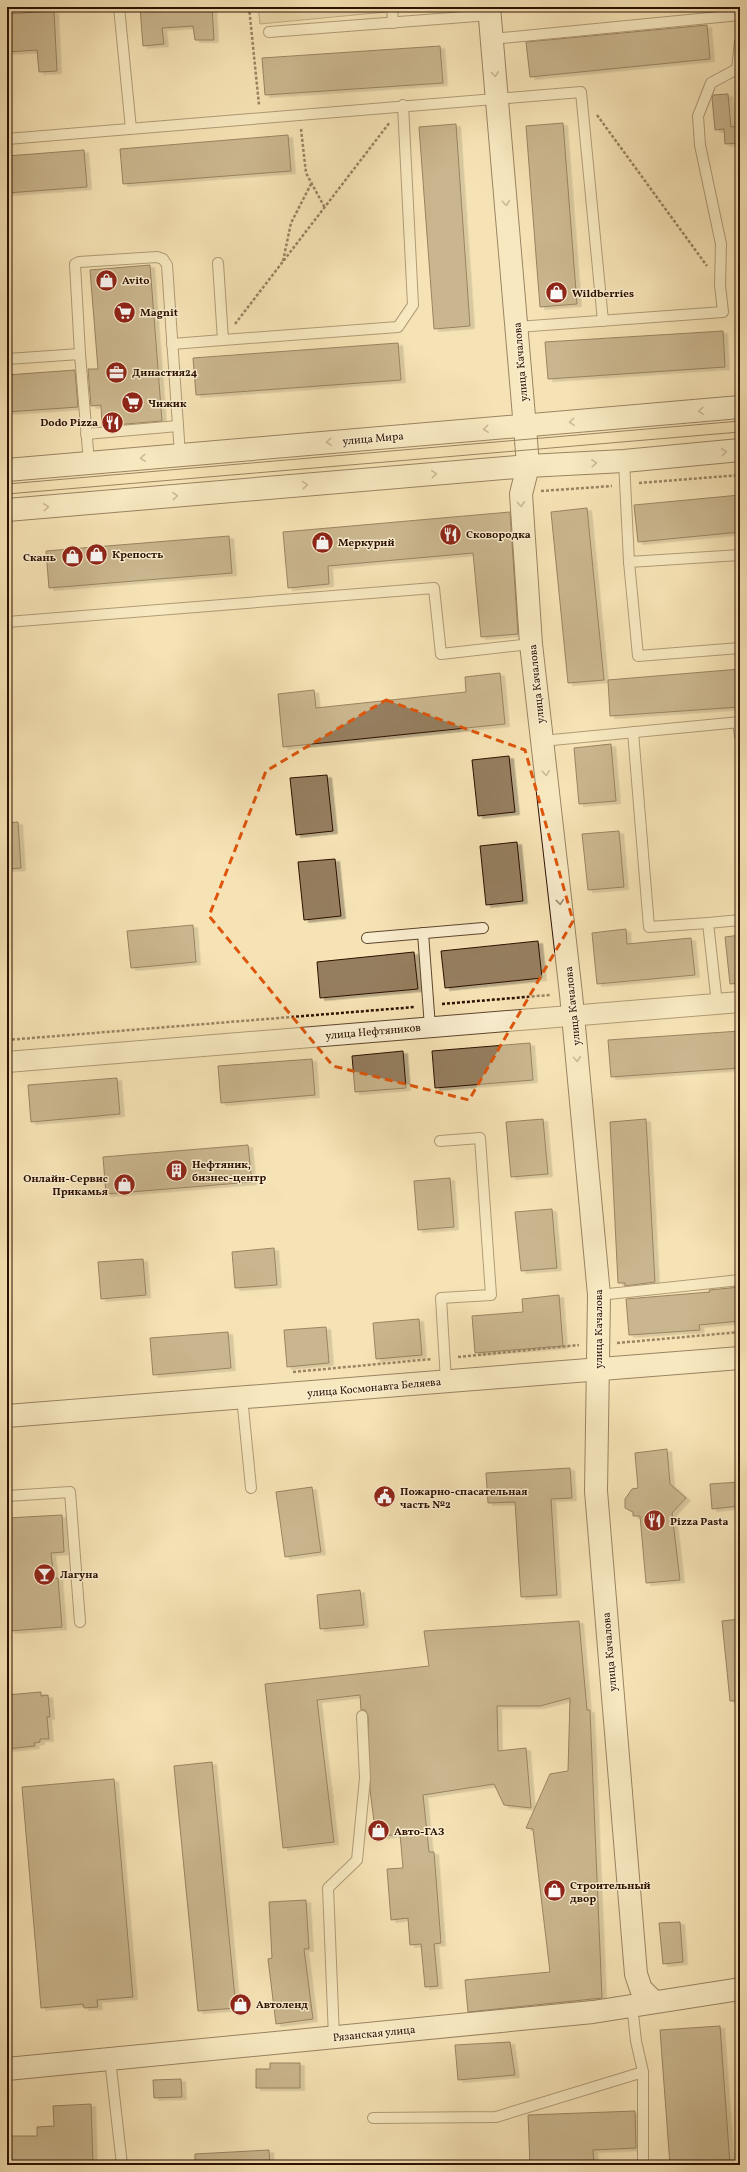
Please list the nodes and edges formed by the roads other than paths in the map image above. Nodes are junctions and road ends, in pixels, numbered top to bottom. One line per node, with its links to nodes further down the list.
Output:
1 (119, 7): 11 (lane)
2 (392, 7): 5 (lane)
3 (489, 11): 5 (lane); 7 (street, улица Качалова)
4 (740, 15): 7 (lane)
5 (393, 22): 6 (lane)
6 (268, 32)
7 (492, 39): 9 (street, улица Качалова, one-way to 9)
8 (740, 42): 14 (lane)
9 (497, 97): 10 (lane); 14 (lane); 15 (street, улица Качалова, one-way to 15)
10 (403, 105): 11 (lane); 16 (lane)
11 (130, 128): 12 (lane)
12 (7, 139)
13 (218, 262): 16 (lane)
14 (603, 321): 15 (lane)
15 (517, 327): 21 (street, улица Качалова)
16 (223, 340): 17 (lane)
17 (172, 344): 18 (lane); 22 (lane)
18 (80, 354): 19 (lane); 23 (lane)
19 (7, 359)
20 (740, 407): 21 (street, улица Мира, one-way to 21)
21 (525, 425): 25 (street, улица Мира, one-way to 25); 28 (street, улица Качалова)
22 (178, 426): 23 (lane); 25 (lane)
23 (86, 434): 27 (lane)
24 (740, 450): 26 (street, one-way to 24)
25 (180, 455): 27 (street, улица Мира, one-way to 27)
26 (624, 461): 28 (street, one-way to 26); 32 (lane)
27 (88, 463): 29 (street, улица Мира)
28 (528, 466): 30 (street, one-way to 28); 34 (street, улица Качалова, one-way to 34)
29 (7, 470)
30 (7, 510)
31 (740, 555): 32 (lane)
32 (629, 562): 35 (lane)
33 (7, 622): 34 (lane)
34 (531, 644): 39 (street, улица Качалова)
35 (740, 648)
36 (739, 722): 37 (lane); 38 (lane)
37 (633, 732): 39 (lane); 41 (lane)
38 (740, 736)
39 (542, 741): 47 (street, улица Качалова, one-way to 47)
40 (740, 920): 41 (lane)
41 (708, 923): 46 (lane)
42 (483, 928): 43 (lane)
43 (423, 933): 44 (lane); 48 (lane)
44 (367, 938)
45 (740, 1002): 46 (street, улица Нефтяников)
46 (717, 1004): 47 (street, улица Нефтяников)
47 (573, 1015): 48 (street, улица Нефтяников); 52 (street, улица Качалова, one-way to 52)
48 (430, 1027): 49 (street, улица Нефтяников)
49 (7, 1062)
50 (440, 1141): 55 (lane)
51 (740, 1280): 52 (lane)
52 (599, 1295): 54 (street, улица Качалова)
53 (740, 1358): 54 (street, улица Космонавта Беляева)
54 (598, 1369): 55 (street, улица Космонавта Беляева); 63 (street, улица Качалова)
55 (446, 1381): 56 (street, улица Космонавта Беляева)
56 (242, 1397): 57 (street, улица Космонавта Беляева); 58 (lane)
57 (7, 1416)
58 (251, 1488)
59 (7, 1496): 60 (lane)
60 (80, 1622)
61 (362, 1716): 65 (lane)
62 (740, 1989): 63 (street, Рязанская улица)
63 (653, 2001): 64 (street, Рязанская улица)
64 (632, 2005): 65 (street, Рязанская улица); 68 (lane)
65 (334, 2037): 66 (street, Рязанская улица)
66 (110, 2059): 67 (street, Рязанская улица); 70 (lane)
67 (7, 2069)
68 (643, 2072): 69 (lane); 71 (lane)
69 (373, 2118)
70 (122, 2165)
71 (643, 2165)

